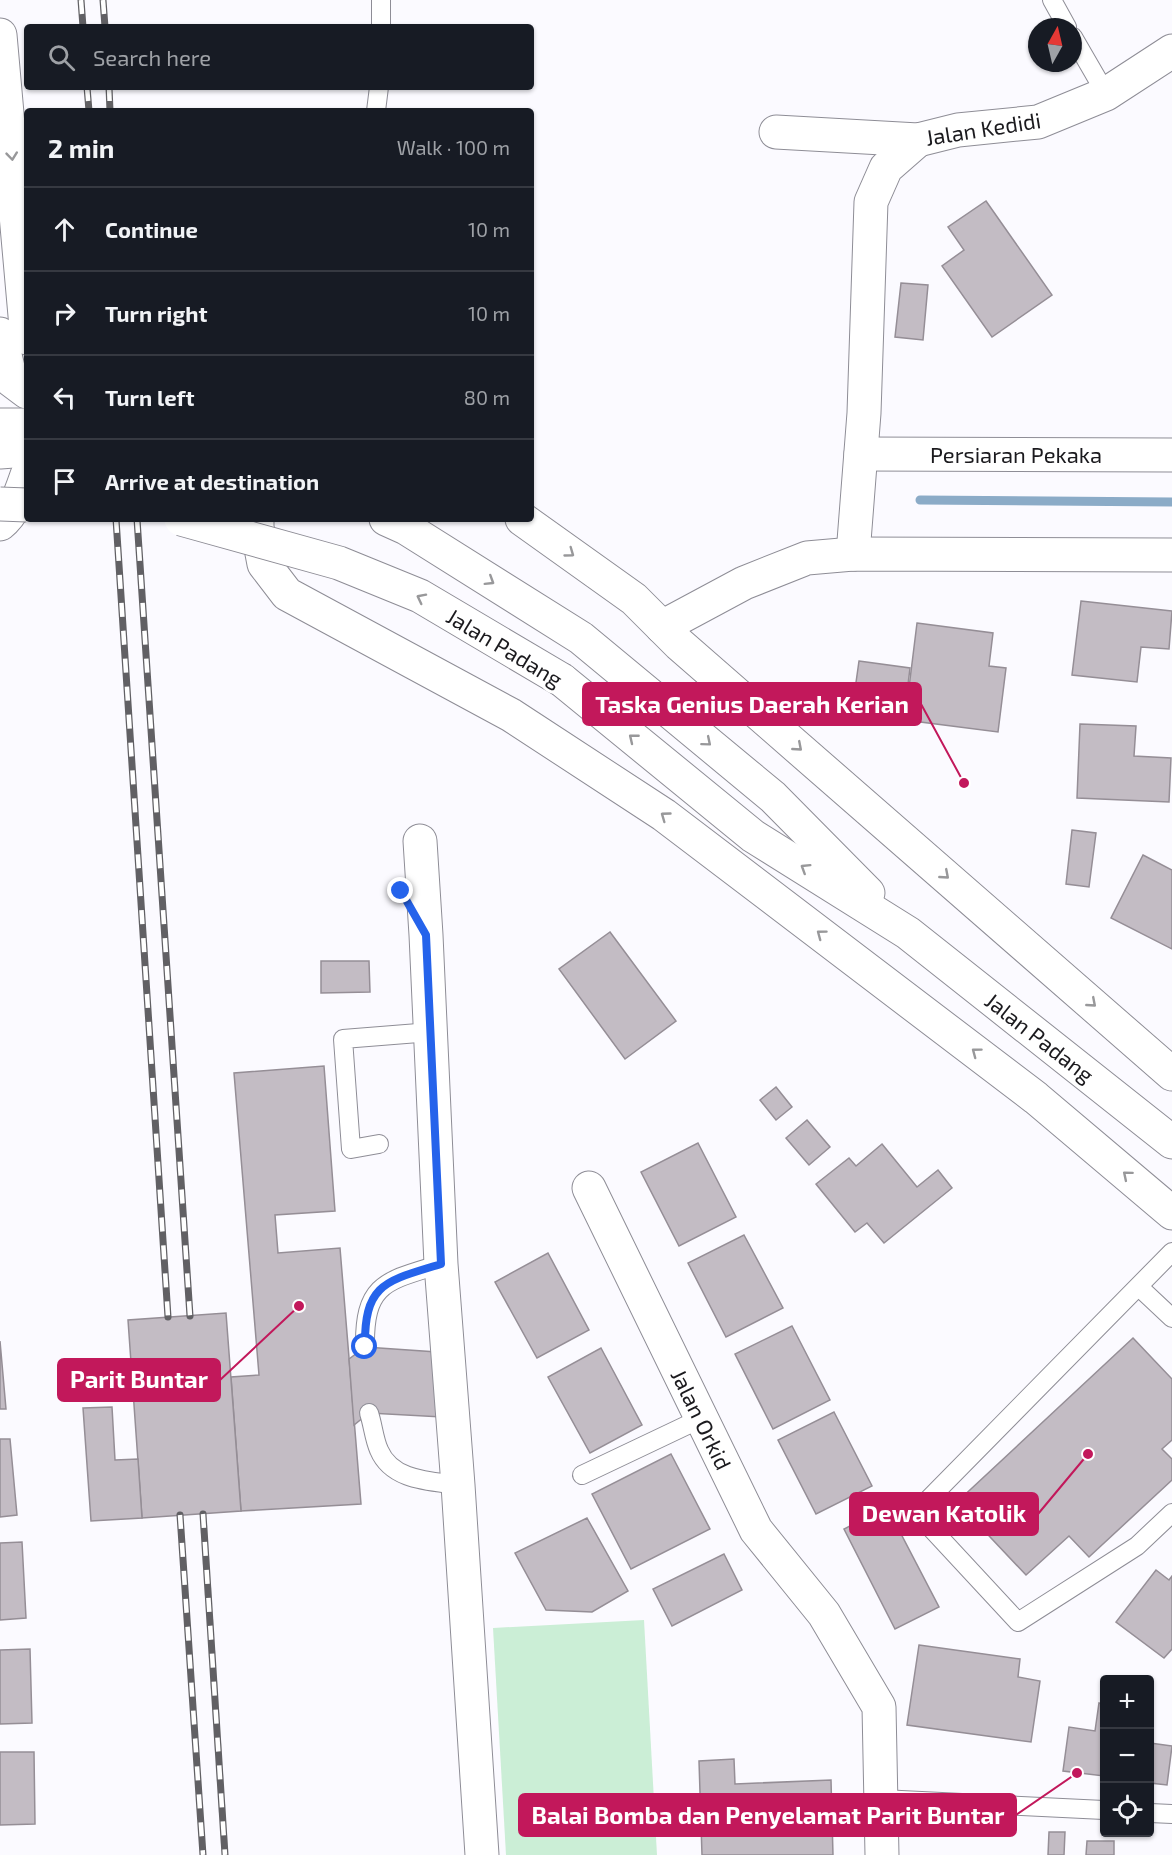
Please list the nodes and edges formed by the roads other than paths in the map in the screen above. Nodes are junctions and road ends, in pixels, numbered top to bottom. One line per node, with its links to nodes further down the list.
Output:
1 (381, 0): 4 (lane)
2 (1052, 0): 3 (lane)
3 (1062, 18)
4 (381, 24)
5 (0, 35): 13 (street, one-way to 13)
6 (1172, 51): 9 (street, Jalan Kedidi)
7 (1082, 53): 9 (lane)
8 (378, 90): 10 (lane)
9 (1106, 94): 12 (street, Jalan Kedidi)
10 (376, 108)
11 (776, 132): 12 (street, Jalan Kedidi)
12 (918, 140): 21 (street)
13 (12, 292): 14 (street)
14 (24, 329)
15 (0, 334): 16 (street)
16 (24, 390)
17 (0, 425): 18 (street)
18 (24, 425)
19 (24, 450): 20 (street)
20 (0, 452)
21 (861, 454): 22 (street, Persiaran Pekaka); 31 (street)
22 (1172, 455)
23 (24, 483): 30 (street)
24 (0, 504): 25 (street, bridge)
25 (24, 505)
26 (192, 522): 36 (street, Jalan Padang, one-way to 26, bridge)
27 (257, 522): 43 (street, one-way to 27)
28 (393, 522): 36 (street, Jalan Padang, one-way to 36)
29 (526, 522): 33 (street, one-way to 33)
30 (0, 524)
31 (853, 554): 32 (street); 33 (street)
32 (1172, 555)
33 (662, 627): 39 (street, one-way to 39)
34 (420, 841): 37 (street)
35 (401, 891): 37 (street)
36 (908, 933): 40 (street, Jalan Padang)
37 (426, 935): 38 (street)
38 (431, 1032): 41 (lane); 45 (street)
39 (1172, 1074)
40 (1172, 1142)
41 (379, 1144)
42 (589, 1188): 50 (street, Jalan Orkid)
43 (1172, 1213)
44 (1172, 1252): 46 (lane)
45 (441, 1264): 48 (lane); 52 (street)
46 (1139, 1287): 47 (lane); 53 (lane)
47 (1172, 1318)
48 (365, 1347)
49 (369, 1413): 52 (lane)
50 (702, 1418): 51 (lane); 54 (street, Jalan Orkid)
51 (582, 1474)
52 (458, 1485): 58 (street)
53 (1172, 1513)
54 (881, 1799): 55 (lane); 59 (street, Jalan Orkid)
55 (1100, 1810)
56 (1154, 1813): 57 (lane)
57 (1172, 1814)
58 (482, 1855)
59 (882, 1855)

